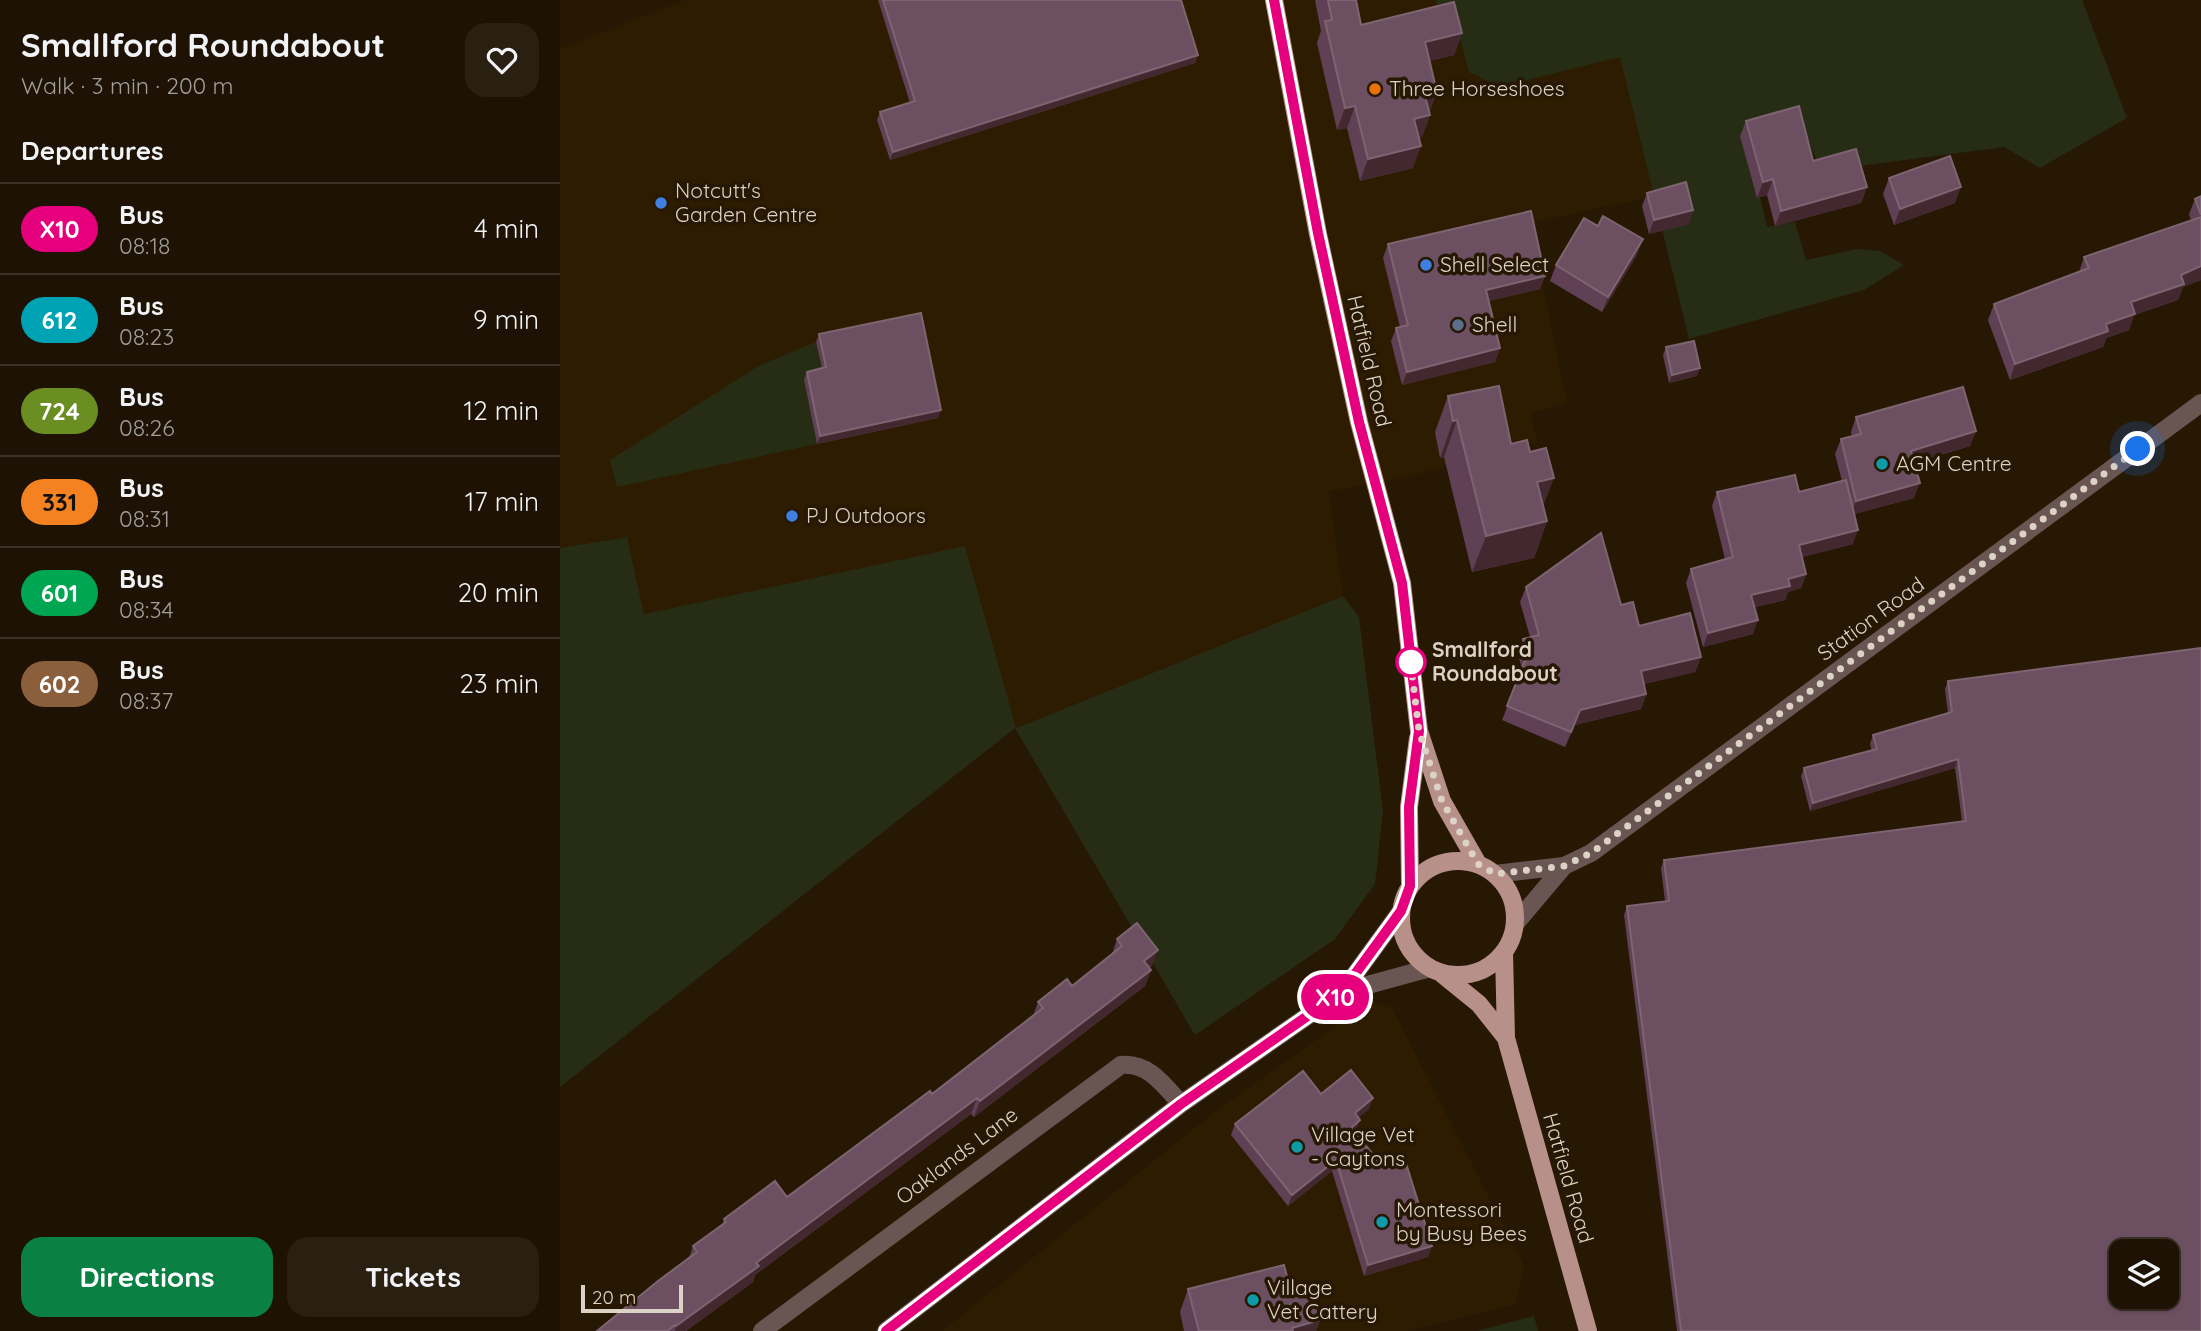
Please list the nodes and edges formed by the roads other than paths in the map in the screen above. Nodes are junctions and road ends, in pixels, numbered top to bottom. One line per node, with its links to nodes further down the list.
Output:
1 (1274, 0): 3 (main road, Hatfield Road)
2 (2201, 403): 5 (street, Station Road)
3 (1419, 731): 4 (main road, Hatfield Road); 7 (main road, Hatfield Road)
4 (1478, 864): 6 (main road); 7 (main road)
5 (1564, 866): 6 (street, Station Road); 9 (street, Station Road)
6 (1495, 874): 9 (main road)
7 (1410, 886): 8 (main road)
8 (1401, 911): 11 (main road); 12 (street)
9 (1515, 924): 10 (main road)
10 (1504, 952): 11 (main road); 13 (main road, Hatfield Road)
11 (1434, 970): 12 (street); 13 (main road, Hatfield Road)
12 (1342, 992): 14 (street)
13 (1506, 1038): 17 (main road, Hatfield Road)
14 (1181, 1104): 15 (street, Oaklands Lane); 16 (street)
15 (761, 1331)
16 (886, 1331)
17 (1588, 1331)

